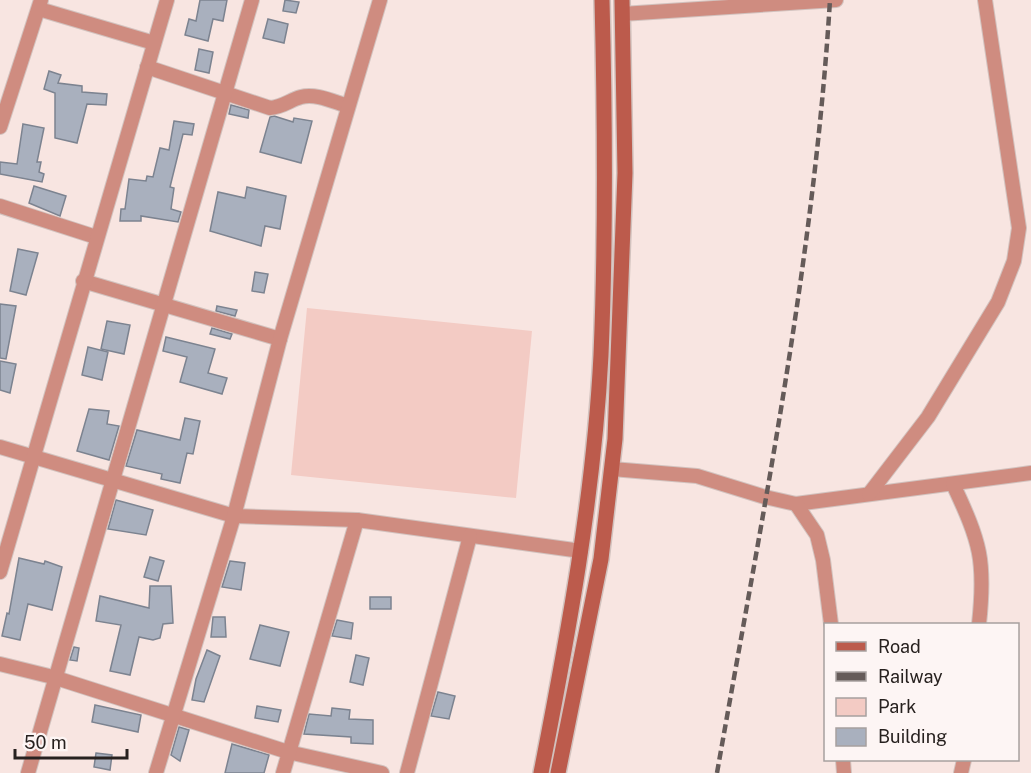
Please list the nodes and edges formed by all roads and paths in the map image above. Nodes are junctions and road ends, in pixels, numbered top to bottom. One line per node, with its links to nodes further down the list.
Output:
1 (167, 0): 9 (street)
2 (252, 0): 11 (street)
3 (380, 0): 12 (street)
4 (602, 0): 30 (street)
5 (836, 0): 8 (street)
6 (985, 0): 25 (street)
7 (40, 5): 9 (street); 13 (street)
8 (622, 7): 21 (street)
9 (154, 43): 10 (street)
10 (147, 67): 11 (street); 15 (street)
11 (224, 94): 12 (street); 17 (street)
12 (348, 106): 18 (street)
13 (0, 127)
14 (0, 206): 15 (street)
15 (96, 237): 16 (street)
16 (83, 281): 17 (street); 20 (street)
17 (163, 305): 18 (street); 23 (street)
18 (280, 339): 27 (street)
19 (0, 447): 20 (street)
20 (33, 456): 23 (street); 31 (street)
21 (612, 469): 26 (street); 44 (street)
22 (1031, 473): 24 (street)
23 (113, 478): 27 (street); 35 (street)
24 (953, 484): 25 (street); 33 (street)
25 (869, 495): 26 (street)
26 (796, 504): 32 (street)
27 (234, 516): 28 (street); 36 (street)
28 (357, 520): 29 (street); 37 (street)
29 (470, 536): 30 (street); 42 (street)
30 (581, 551): 43 (street)
31 (0, 572)
32 (831, 623)
33 (979, 623)
34 (0, 664): 35 (street)
35 (54, 676): 36 (street); 38 (street)
36 (172, 715): 37 (street); 39 (street)
37 (288, 752): 40 (street); 41 (street)
38 (28, 773)
39 (156, 773)
40 (283, 773)
41 (382, 773)
42 (407, 773)
43 (541, 773)
44 (558, 773)

